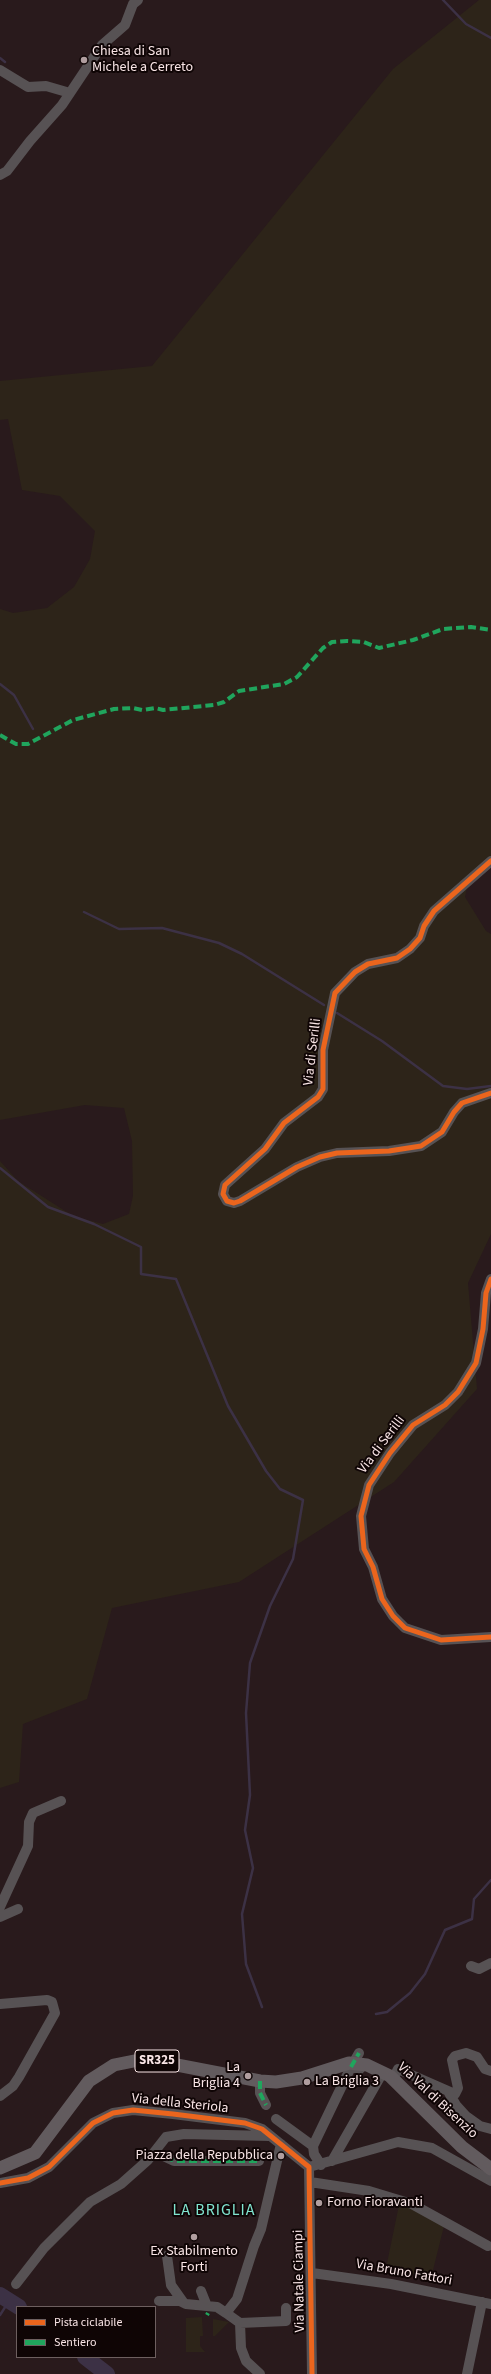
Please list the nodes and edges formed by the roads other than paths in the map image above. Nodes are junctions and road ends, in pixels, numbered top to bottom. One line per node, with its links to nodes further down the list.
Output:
1 (138, 0): 3 (street)
2 (0, 70): 3 (street)
3 (70, 93): 4 (street)
4 (0, 175)
5 (491, 861): 6 (street, Via di Serilli)
6 (491, 1093)
7 (491, 1279): 8 (street, Via di Serilli)
8 (491, 1637)
9 (61, 1802): 10 (street)
10 (0, 1907)
11 (18, 1909): 12 (street)
12 (0, 1917)
13 (491, 1963): 14 (street)
14 (471, 1966)
15 (0, 2004): 21 (street)
16 (356, 2063): 18 (main road, Via Val di Bisenzio / SR325); 19 (main road, Via Val di Bisenzio / SR325); 27 (street)
17 (491, 2072): 20 (street)
18 (388, 2075): 20 (street); 30 (street); 34 (main road, Via Val di Bisenzio / SR325)
19 (260, 2081): 22 (street); 32 (main road, Via Val di Bisenzio / SR325)
20 (449, 2093): 24 (street)
21 (0, 2096)
22 (266, 2105)
23 (276, 2119): 27 (street)
24 (491, 2129)
25 (261, 2132): 26 (street); 28 (street); 36 (street, Via della Steriola)
26 (281, 2144): 33 (street); 48 (street)
27 (314, 2150): 31 (street)
28 (155, 2152): 29 (street); 41 (street)
29 (259, 2161)
30 (332, 2161): 31 (street); 35 (street)
31 (321, 2165): 33 (street)
32 (0, 2168)
33 (309, 2168): 37 (street)
34 (491, 2169)
35 (491, 2181)
36 (0, 2183)
37 (311, 2184): 38 (street); 40 (street, Via Natale Ciampi)
38 (488, 2246)
39 (168, 2256): 43 (street)
40 (312, 2273): 45 (street, Via Bruno Fattori); 51 (street, Via Natale Ciampi)
41 (16, 2284)
42 (201, 2291): 47 (street)
43 (181, 2300): 44 (street); 47 (street)
44 (159, 2301)
45 (486, 2303): 52 (street)
46 (286, 2308): 49 (street)
47 (207, 2311): 48 (street)
48 (229, 2314): 49 (street)
49 (240, 2323): 50 (street)
50 (260, 2374)
51 (312, 2374)
52 (467, 2374)

